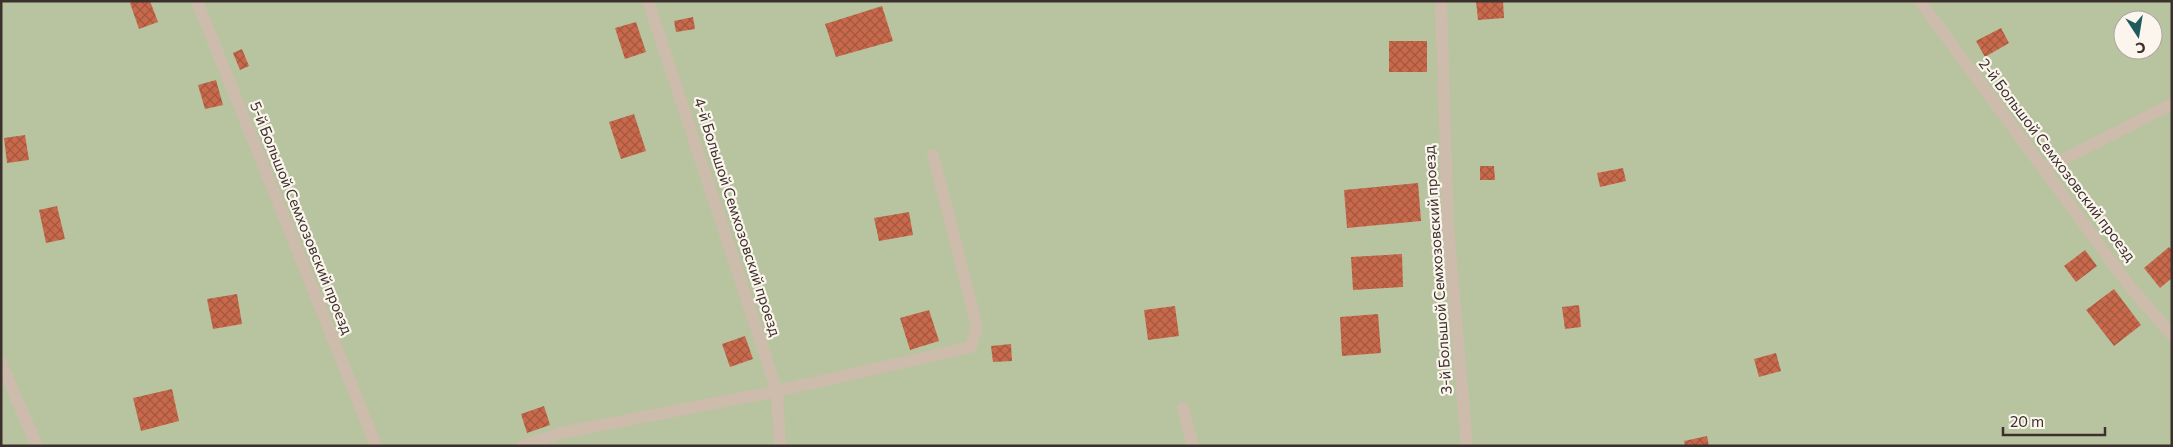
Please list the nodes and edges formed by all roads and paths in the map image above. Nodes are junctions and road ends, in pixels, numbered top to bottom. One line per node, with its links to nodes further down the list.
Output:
1 (197, 1): 13 (street, 5-й Большой Семхозовский проезд)
2 (648, 1): 10 (street, 4-й Большой Семхозовский проезд)
3 (1440, 1): 17 (street, 3-й Большой Семхозовский проезд)
4 (1920, 1): 7 (street, 2-й Большой Семхозовский проезд)
5 (2172, 104): 7 (street)
6 (933, 155): 10 (street)
7 (2044, 169): 8 (street, 2-й Большой Семхозовский проезд)
8 (2172, 335)
9 (1, 362): 12 (street)
10 (777, 391): 14 (street); 15 (street, 4-й Большой Семхозовский проезд)
11 (1183, 408): 16 (street)
12 (37, 446)
13 (376, 446)
14 (522, 446)
15 (780, 446)
16 (1193, 446)
17 (1467, 446)

